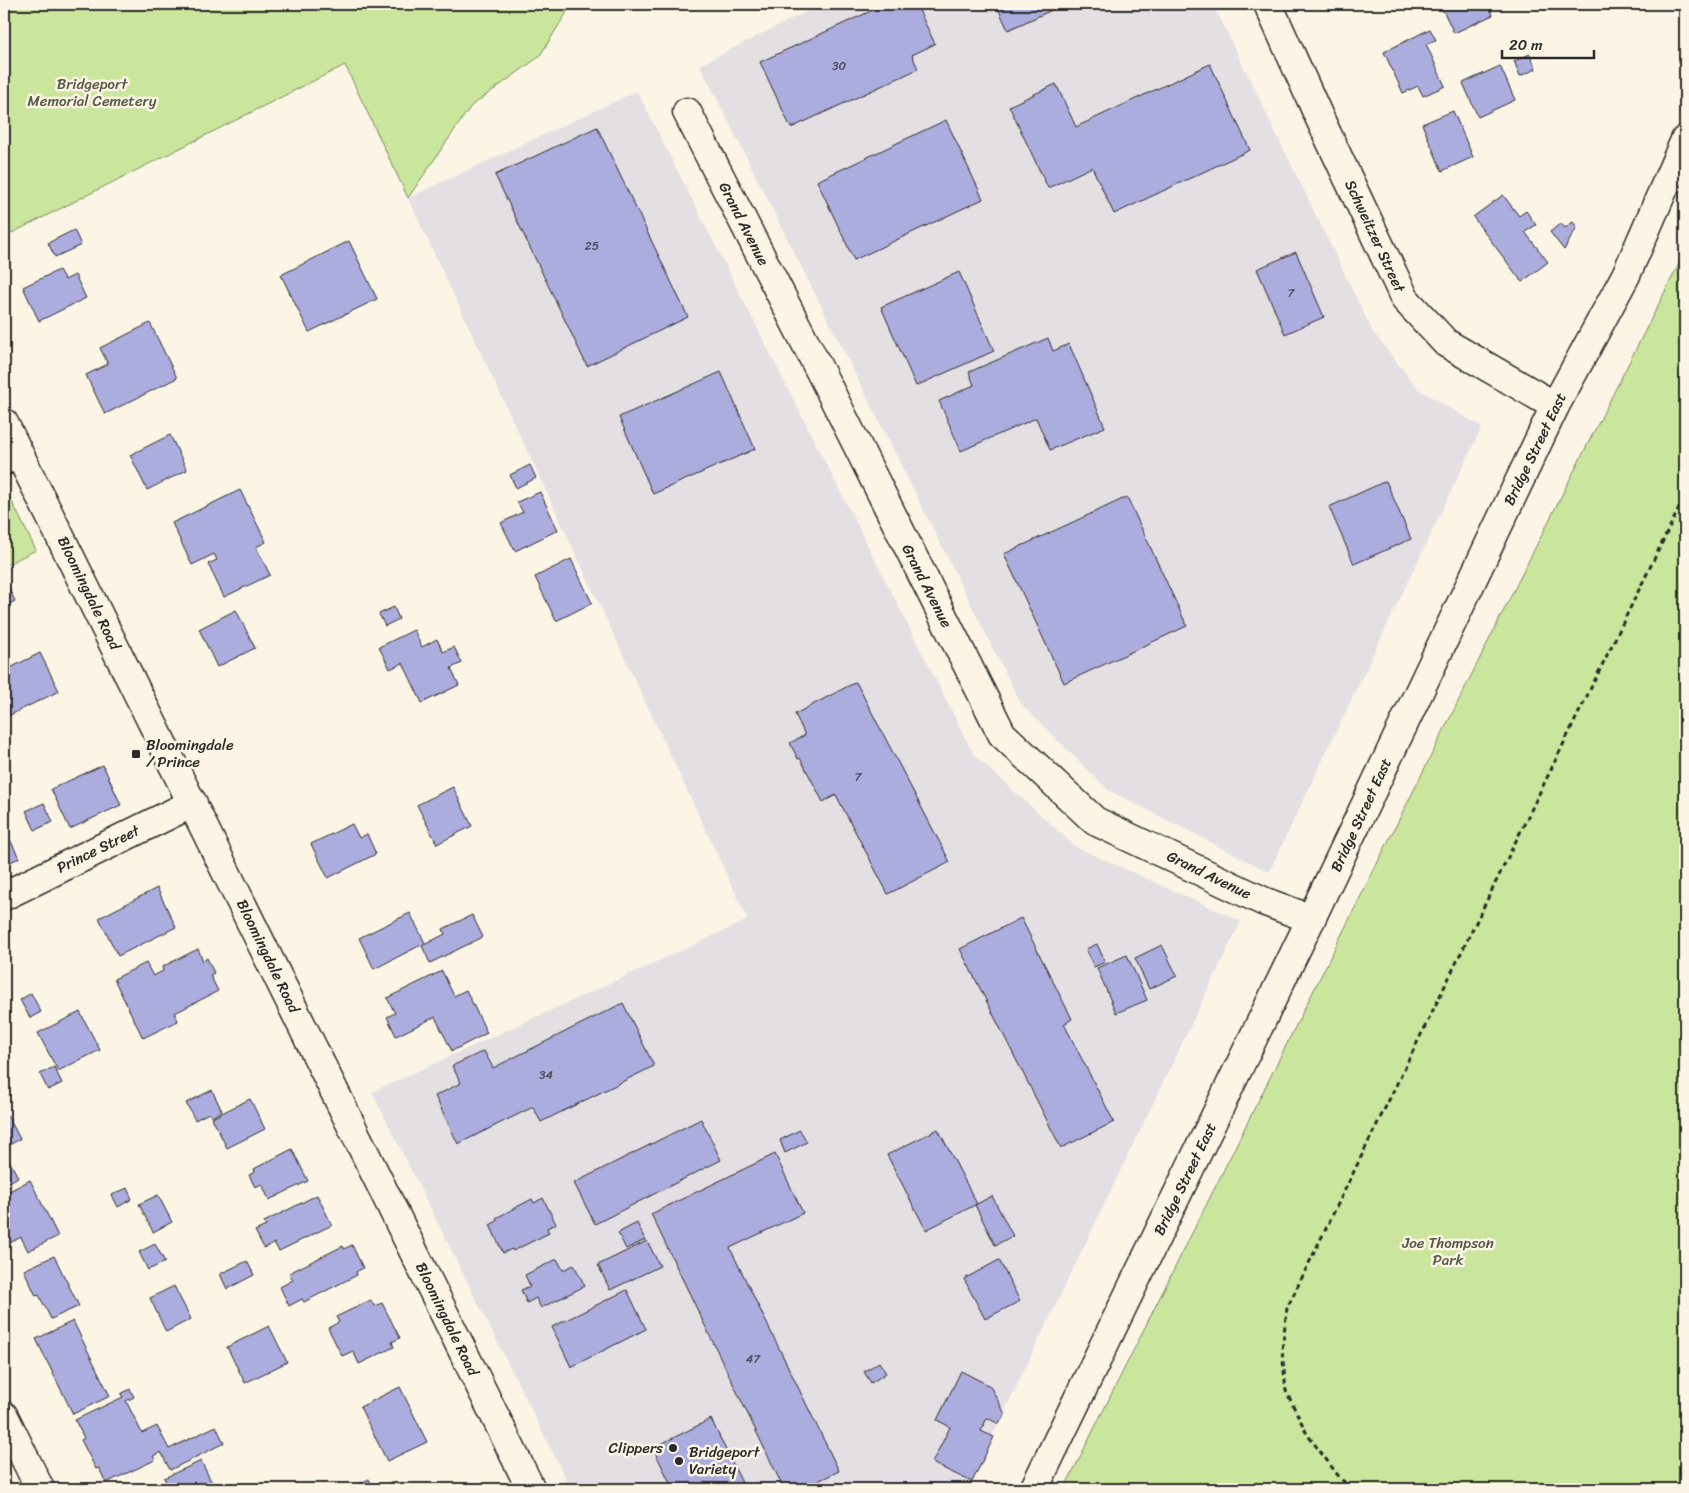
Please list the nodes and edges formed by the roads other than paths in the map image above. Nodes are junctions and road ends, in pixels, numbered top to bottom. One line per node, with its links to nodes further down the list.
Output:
1 (1268, 4): 4 (main road, Schweitzer Street)
2 (686, 112): 9 (main road, Grand Avenue)
3 (1685, 140): 4 (main road, Bridge Street East)
4 (1555, 406): 9 (main road, Bridge Street East)
5 (4, 423): 6 (main road, Bloomingdale Road)
6 (13, 463): 7 (main road, Bloomingdale Road)
7 (193, 803): 8 (main road, Prince Street); 12 (main road, Bloomingdale Road)
8 (4, 896)
9 (1311, 919): 13 (main road, Bridge Street East)
10 (4, 1416): 11 (main road)
11 (40, 1489)
12 (531, 1489)
13 (1034, 1489)

